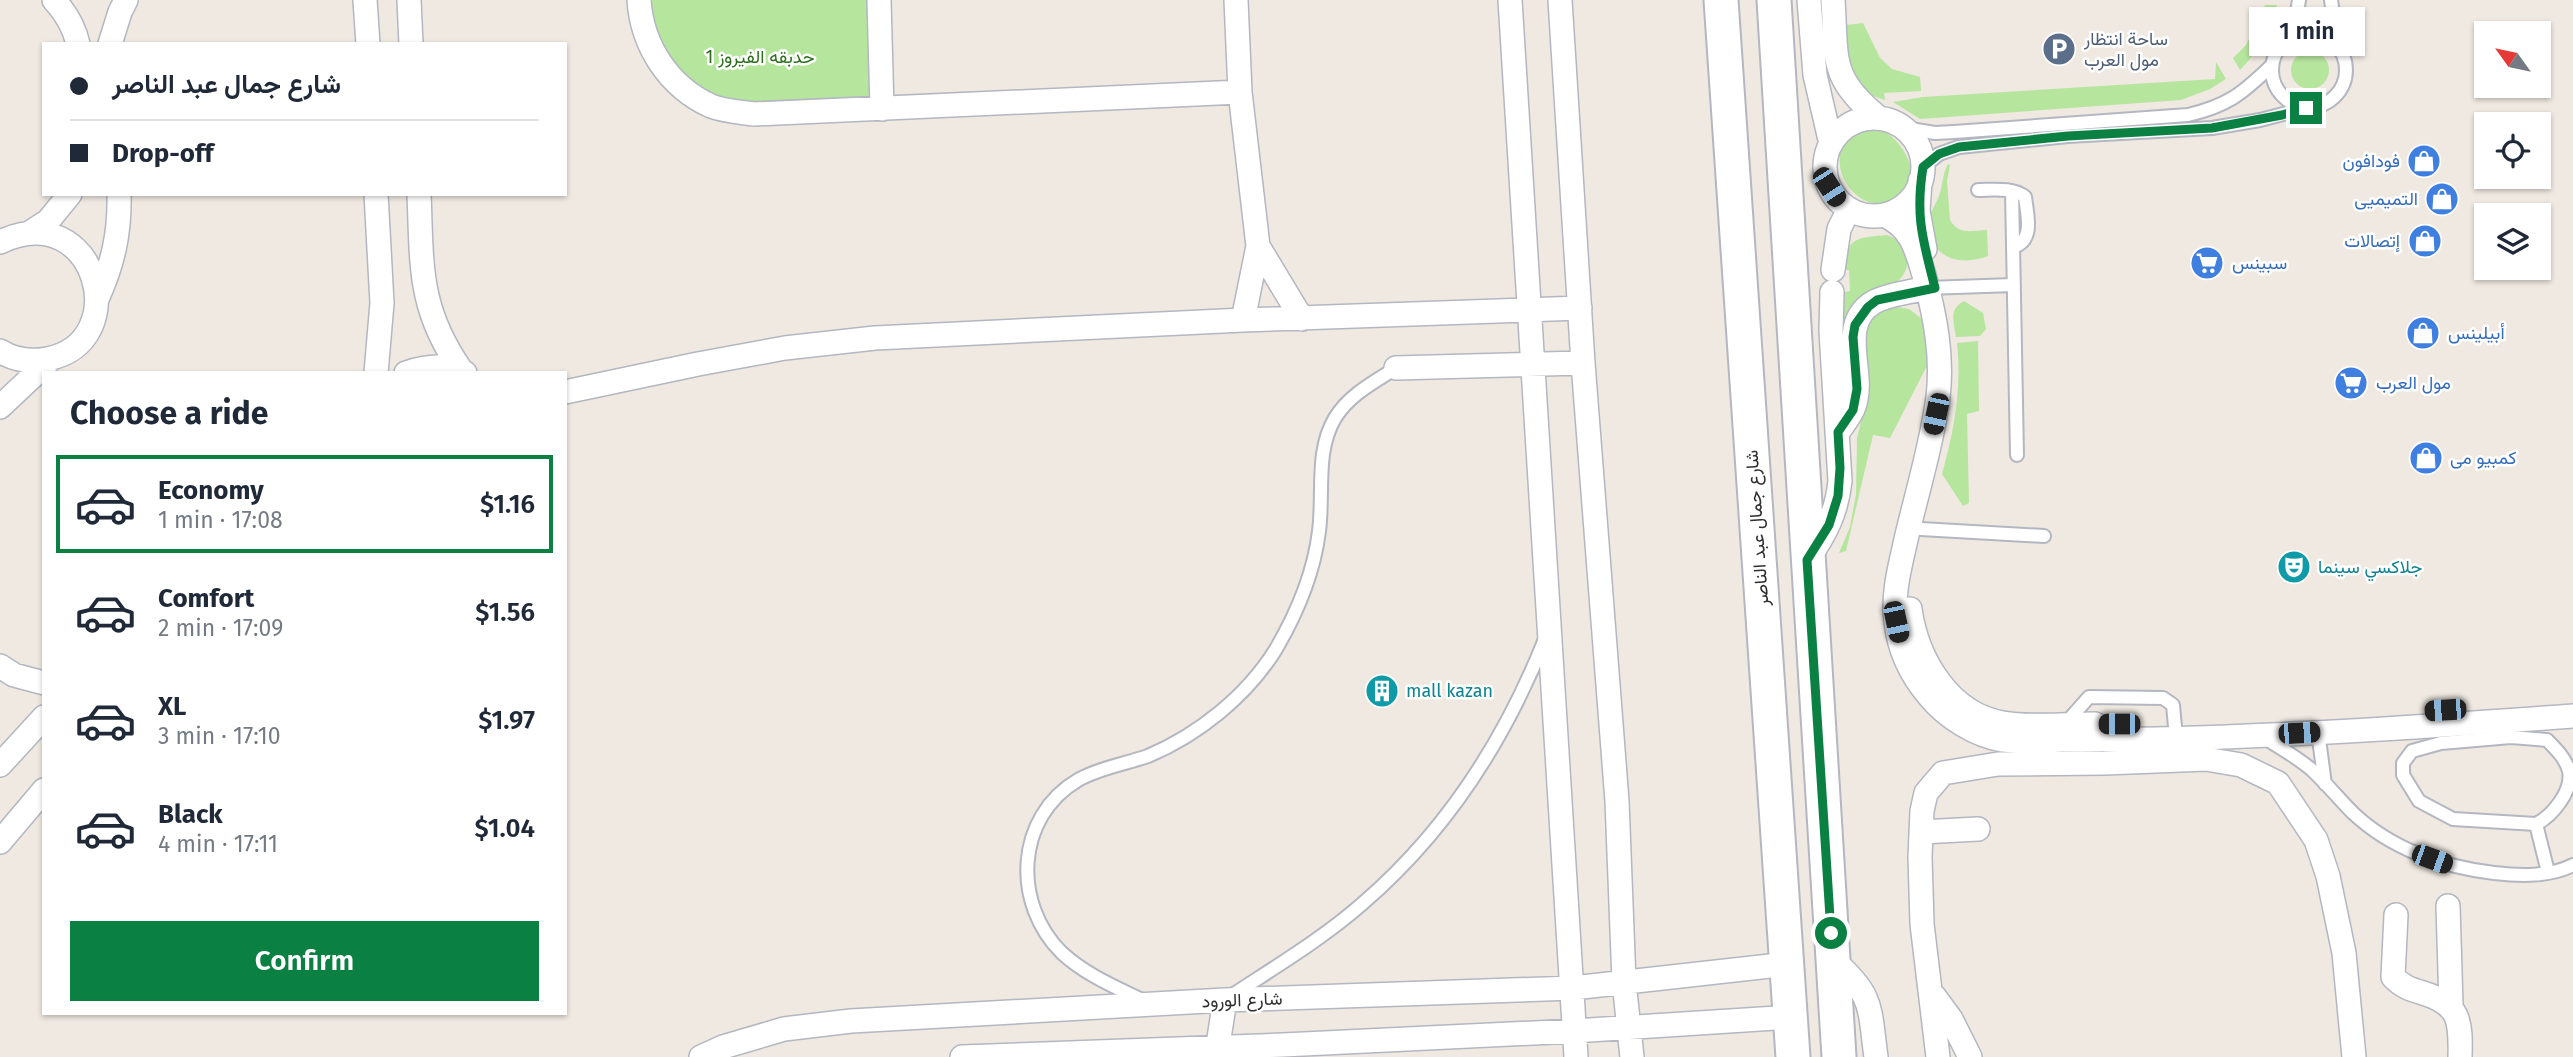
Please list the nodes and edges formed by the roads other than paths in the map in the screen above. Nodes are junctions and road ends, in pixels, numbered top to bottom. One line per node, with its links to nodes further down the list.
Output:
1 (54, 0): 17 (street)
2 (126, 0): 18 (street)
3 (365, 0): 19 (street)
4 (409, 0): 20 (street)
5 (639, 0): 25 (street)
6 (879, 0): 25 (street)
7 (1236, 0): 23 (street)
8 (1510, 0): 44 (street)
9 (1560, 0): 43 (street)
10 (1721, 0): 84 (main road, شارع جمال عبد الناصر)
11 (1774, 0): 62 (main road)
12 (1810, 0): 28 (street)
13 (1833, 0): 26 (street)
14 (2299, 0): 16 (lane)
15 (2331, 0): 21 (lane)
16 (2292, 36): 21 (lane); 22 (lane)
17 (78, 42)
18 (111, 42)
19 (368, 42)
20 (411, 42)
21 (2338, 47): 24 (lane)
22 (2271, 66): 24 (lane); 27 (lane)
23 (1240, 92): 25 (street); 39 (street)
24 (2306, 108): 29 (lane)
25 (882, 109)
26 (1879, 118): 27 (street); 28 (street)
27 (1904, 128): 29 (street)
28 (1831, 144): 35 (street)
29 (1922, 174): 36 (street); 41 (street)
30 (1978, 190): 40 (lane)
31 (68, 196): 37 (street)
32 (119, 196): 42 (street)
33 (376, 196): 52 (street)
34 (419, 196): 55 (street)
35 (1849, 209): 36 (street); 58 (street)
36 (1884, 215): 41 (street)
37 (31, 232): 38 (street); 42 (street)
38 (0, 242)
39 (1258, 246): 45 (street); 46 (street)
40 (2013, 285): 41 (lane); 59 (lane)
41 (1931, 288): 58 (street); 60 (street); 69 (street)
42 (97, 299): 48 (street)
43 (1580, 308): 44 (street); 49 (street)
44 (1530, 311): 45 (street); 50 (street)
45 (1302, 319): 46 (street)
46 (1243, 320): 56 (street)
47 (0, 351): 48 (street)
48 (51, 359): 57 (street)
49 (1583, 363): 50 (street); 85 (street)
50 (1534, 366): 51 (street); 63 (street)
51 (1396, 368): 89 (lane)
52 (376, 371)
53 (412, 371): 54 (street)
54 (459, 371)
55 (462, 371)
56 (567, 392)
57 (0, 407)
58 (1838, 432): 62 (street)
59 (2017, 455)
60 (1921, 530): 61 (lane); 69 (street)
61 (2044, 536)
62 (1807, 560): 83 (main road)
63 (1550, 626): 86 (street); 88 (lane)
64 (0, 666): 65 (street)
65 (42, 682)
66 (2573, 700): 69 (street)
67 (2573, 716): 70 (street)
68 (42, 719): 72 (street)
69 (2175, 731): 71 (street)
70 (2318, 732): 71 (street); 73 (lane)
71 (2260, 734): 73 (lane)
72 (0, 765)
73 (2325, 783): 80 (lane)
74 (42, 792): 78 (street)
75 (2536, 824): 75 (lane); 80 (lane)
76 (1978, 829): 77 (street)
77 (1921, 832): 87 (street); 105 (street)
78 (0, 842)
79 (2573, 865): 80 (lane)
80 (2548, 872)
81 (2448, 906): 90 (street)
82 (2396, 915): 90 (street)
83 (1833, 960): 101 (main road); 102 (street)
84 (1788, 964): 85 (street, شارع الورود); 91 (main road, شارع جمال عبد الناصر)
85 (1624, 982): 86 (street, شارع الورود); 92 (street)
86 (1573, 988): 88 (street, شارع الورود); 93 (street)
87 (1932, 993): 103 (street); 104 (street)
88 (1225, 1000): 89 (street, شارع الورود); 95 (street)
89 (1150, 1004): 96 (street, شارع الورود)
90 (2451, 1004): 106 (street)
91 (1791, 1017): 92 (street); 100 (main road, شارع جمال عبد الناصر)
92 (1630, 1027): 93 (street); 99 (street)
93 (1574, 1031): 94 (street); 98 (street)
94 (1281, 1051): 95 (street)
95 (1217, 1053): 97 (street)
96 (701, 1057)
97 (962, 1057)
98 (1576, 1057)
99 (1632, 1057)
100 (1793, 1057)
101 (1839, 1057)
102 (1876, 1057)
103 (1938, 1057)
104 (1970, 1057)
105 (2354, 1057)
106 (2460, 1057)

